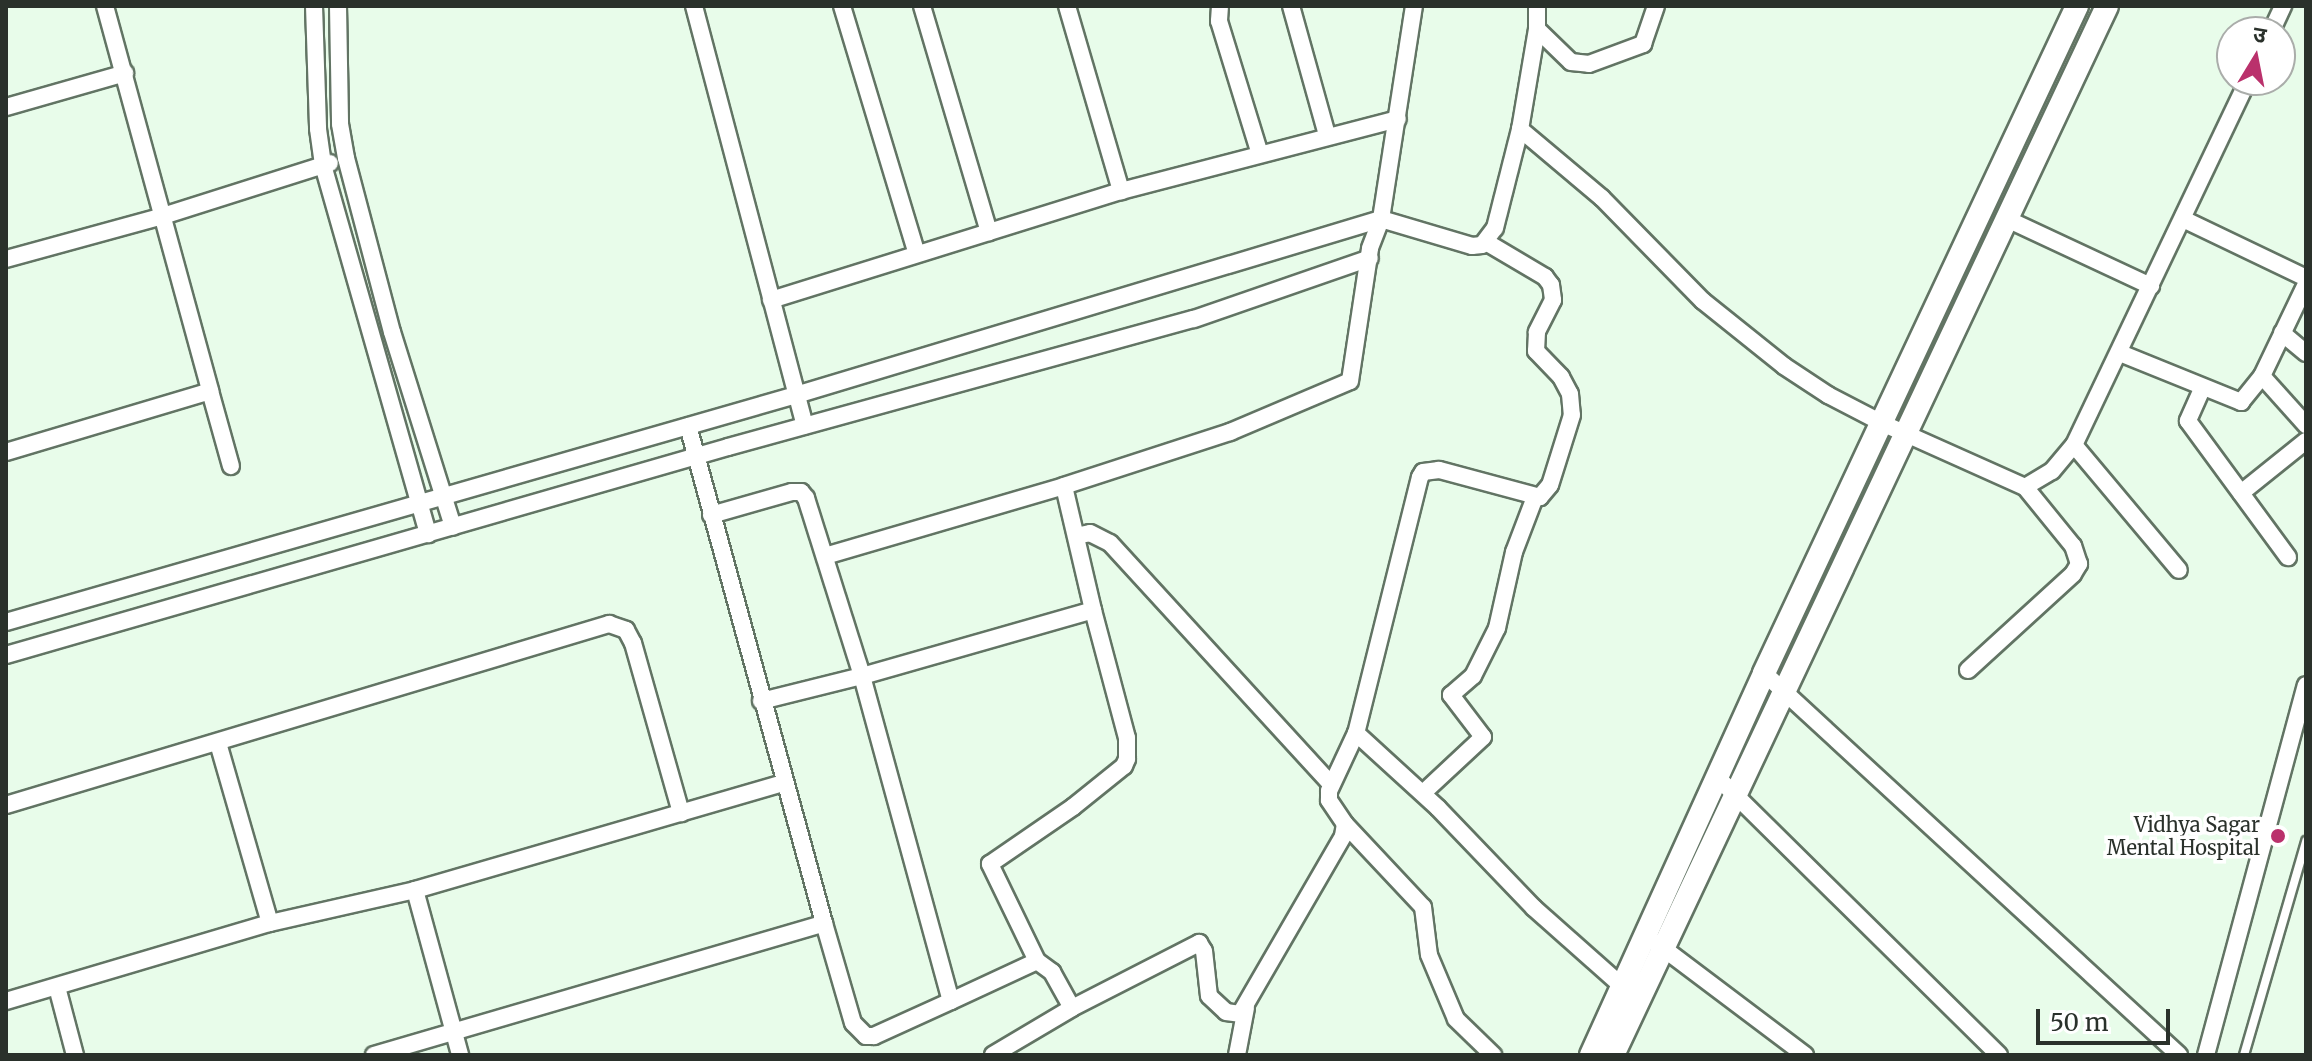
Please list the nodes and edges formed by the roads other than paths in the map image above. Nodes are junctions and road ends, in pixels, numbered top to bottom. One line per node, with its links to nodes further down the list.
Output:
1 (105, 6): 16 (street)
2 (314, 6): 24 (street)
3 (338, 6): 23 (street)
4 (694, 6): 37 (street)
5 (842, 6): 32 (street)
6 (922, 6): 30 (street)
7 (1067, 6): 25 (street)
8 (1220, 6): 22 (street)
9 (1291, 6): 21 (street)
10 (1537, 6): 15 (street)
11 (1656, 6): 15 (street)
12 (2077, 6): 45 (street)
13 (2107, 6): 28 (street)
14 (1410, 11): 19 (street)
15 (1537, 29): 20 (street)
16 (125, 73): 18 (street); 26 (street)
17 (2241, 96): 29 (street)
18 (6, 107)
19 (1398, 119): 21 (street); 27 (street)
20 (1520, 129): 31 (street); 45 (street)
21 (1327, 135): 22 (street)
22 (1260, 154): 25 (street)
23 (346, 158): 24 (street); 58 (street)
24 (323, 165): 26 (street); 60 (street)
25 (1121, 191): 30 (street)
26 (163, 216): 34 (street); 43 (street)
27 (1381, 219): 31 (street); 33 (street); 44 (street)
28 (2007, 219): 36 (street); 49 (street)
29 (2183, 219): 35 (street); 36 (street)
30 (989, 232): 32 (street)
31 (1486, 242): 59 (street)
32 (917, 254): 37 (street)
33 (1370, 258): 48 (street); 55 (street)
34 (6, 259)
35 (2306, 281): 38 (street)
36 (2151, 286): 39 (street)
37 (771, 300): 44 (street)
38 (2282, 333): 40 (street); 41 (street)
39 (2120, 353): 42 (street); 51 (street)
40 (2306, 353)
41 (2262, 376): 42 (street); 46 (street)
42 (2202, 389): 57 (street)
43 (210, 391): 52 (street); 54 (street)
44 (796, 395): 47 (street); 48 (street)
45 (1884, 424): 49 (street); 72 (street)
46 (2306, 425)
47 (688, 426): 53 (street); 58 (street)
48 (805, 426): 53 (street)
49 (1905, 434): 56 (street); 75 (street)
50 (2306, 441): 57 (street)
51 (2074, 445): 56 (street); 67 (street)
52 (6, 452)
53 (696, 458): 61 (street); 62 (street)
54 (231, 466)
55 (1064, 486): 64 (street); 65 (street)
56 (2025, 487): 71 (street)
57 (2241, 493): 66 (street)
58 (442, 497): 60 (street); 62 (street)
59 (1535, 497): 77 (street); 82 (street)
60 (420, 503): 63 (street); 69 (street)
61 (711, 515): 65 (street); 76 (street)
62 (453, 527): 63 (street)
63 (428, 534): 70 (street)
64 (1076, 536): 68 (street); 81 (street)
65 (825, 556): 73 (street)
66 (2288, 557)
67 (2179, 570)
68 (1093, 610): 73 (street); 92 (street)
69 (6, 622)
70 (6, 655)
71 (1968, 670)
72 (1764, 673): 75 (street); 79 (street)
73 (862, 676): 76 (street); 96 (street)
74 (2306, 685): 111 (street)
75 (1783, 691): 83 (street); 110 (street)
76 (761, 701): 80 (street)
77 (1356, 733): 81 (street); 82 (street)
78 (218, 743): 84 (street); 85 (street); 89 (street)
79 (1717, 777): 83 (street); 91 (street)
80 (783, 783): 85 (street); 90 (street)
81 (1331, 784): 86 (street)
82 (1423, 793): 94 (street)
83 (1735, 795): 91 (street); 100 (street)
84 (6, 805)
85 (681, 813): 88 (street)
86 (1345, 824): 98 (street); 106 (street)
87 (2306, 841): 112 (lane)
88 (415, 890): 89 (street); 99 (street)
89 (270, 923): 93 (street)
90 (824, 923): 96 (street); 99 (street)
91 (1653, 941): 94 (street); 108 (street); 109 (street)
92 (1037, 961): 96 (street); 97 (street)
93 (57, 987): 95 (street); 101 (street)
94 (1623, 987): 107 (street)
95 (6, 1001)
96 (951, 1001)
97 (1072, 1008): 98 (street); 104 (street)
98 (1246, 1008): 105 (street)
99 (455, 1029): 102 (street); 103 (street)
100 (1990, 1052)
101 (75, 1055)
102 (374, 1055)
103 (460, 1055)
104 (993, 1055)
105 (1237, 1055)
106 (1493, 1055)
107 (1591, 1055)
108 (1613, 1055)
109 (1805, 1055)
110 (2179, 1055)
111 (2206, 1055)
112 (2244, 1055)

